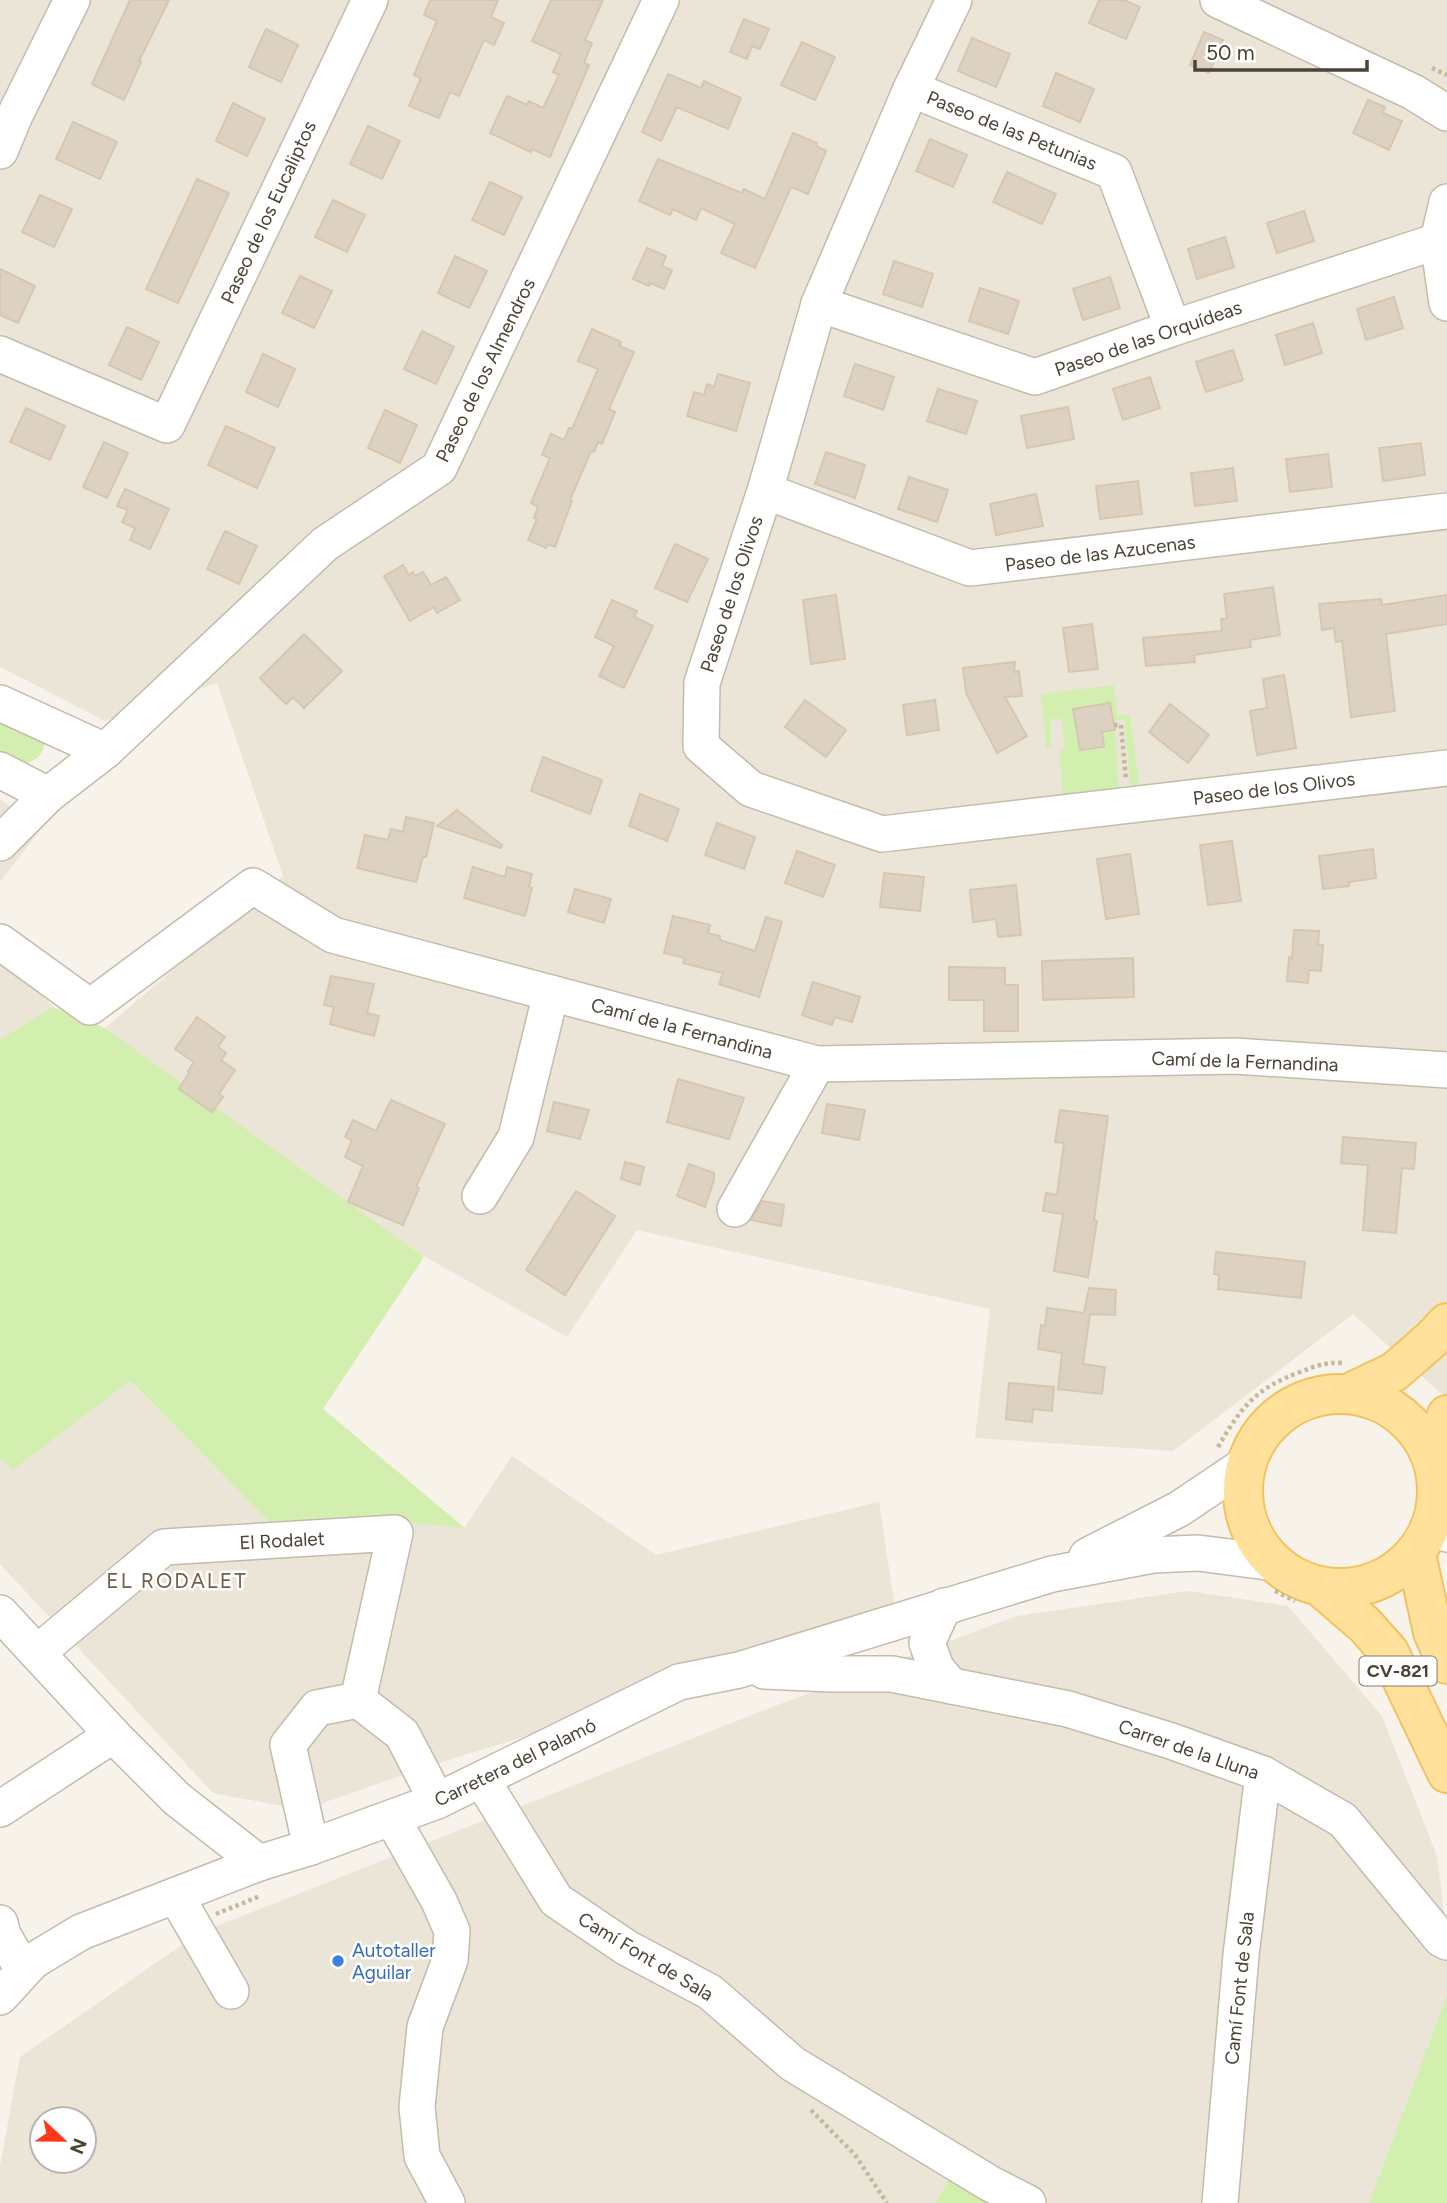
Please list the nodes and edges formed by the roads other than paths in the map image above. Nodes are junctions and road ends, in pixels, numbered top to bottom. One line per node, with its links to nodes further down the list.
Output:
1 (72, 0): 9 (street)
2 (370, 0): 17 (street, Paseo de los Eucaliptos)
3 (661, 0): 21 (street, Paseo de los Almendros)
4 (954, 0): 7 (street, Paseo de los Olivos)
5 (1218, 0): 10 (street)
6 (1247, 0): 8 (street)
7 (911, 89): 15 (street, Paseo de los Olivos); 16 (street, Paseo de las Petunias)
8 (1447, 91)
9 (8, 112): 11 (street)
10 (1447, 113)
11 (0, 150)
12 (1447, 202): 13 (street)
13 (1438, 242): 14 (street); 16 (street, Paseo de las Orquídeas)
14 (1447, 303)
15 (819, 304): 16 (street, Paseo de las Orquídeas); 18 (street, Paseo de los Olivos)
16 (1173, 328)
17 (0, 354)
18 (765, 491): 19 (street, Paseo de las Azucenas); 22 (street, Paseo de los Olivos)
19 (1447, 511)
20 (0, 704): 21 (street)
21 (105, 751): 24 (street, Paseo de los Almendros)
22 (1447, 768)
23 (0, 770): 24 (street)
24 (48, 795): 25 (street, Paseo de los Almendros)
25 (0, 843)
26 (0, 942): 27 (street, Camí de la Fernandina)
27 (551, 993): 28 (street, Camí de la Fernandina); 30 (street)
28 (817, 1064): 29 (street, Camí de la Fernandina); 31 (street)
29 (1447, 1070)
30 (480, 1196)
31 (735, 1209)
32 (1447, 1323): 33 (main road, CV-821)
33 (1350, 1379): 35 (main road, CV-821); 36 (main road, CV-821)
34 (1447, 1415): 35 (main road)
35 (1433, 1451): 37 (main road, CV-821)
36 (1232, 1456): 38 (main road, CV-821); 39 (street, Carretera del Palamó)
37 (1432, 1538): 40 (main road, CV-821); 44 (main road, CV-821)
38 (1276, 1563): 39 (street, Carretera del Palamó); 40 (main road, CV-821)
39 (1052, 1574): 41 (street, Carretera del Palamó)
40 (1322, 1588): 49 (main road, CV-821)
41 (944, 1606): 45 (street, Carretera del Palamó); 46 (street)
42 (0, 1613): 43 (street)
43 (37, 1653): 47 (street, El Rodalet); 48 (street)
44 (1447, 1664)
45 (739, 1670): 46 (street, Carrer de la Lluna); 51 (street, Carretera del Palamó)
46 (951, 1686): 50 (street, Carrer de la Lluna)
47 (358, 1700): 52 (street); 55 (street)
48 (113, 1735): 53 (street); 56 (street)
49 (1447, 1773)
50 (1264, 1774): 59 (street, Carrer de la Lluna); 65 (street, Camí Font de Sala)
51 (482, 1780): 52 (street, Carretera del Palamó); 64 (street, Camí Font de Sala)
52 (437, 1801): 54 (street, Carretera del Palamó)
53 (0, 1809)
54 (392, 1818): 55 (street, Carretera del Palamó); 63 (street)
55 (311, 1847): 56 (street, Carretera del Palamó)
56 (258, 1863): 57 (street, Carretera del Palamó)
57 (176, 1896): 60 (street, Carretera del Palamó); 61 (street)
58 (0, 1923): 60 (street)
59 (1447, 1942)
60 (23, 1970): 62 (street, Carretera del Palamó)
61 (231, 1991)
62 (0, 1997)
63 (447, 2203)
64 (1028, 2203)
65 (1220, 2203)

